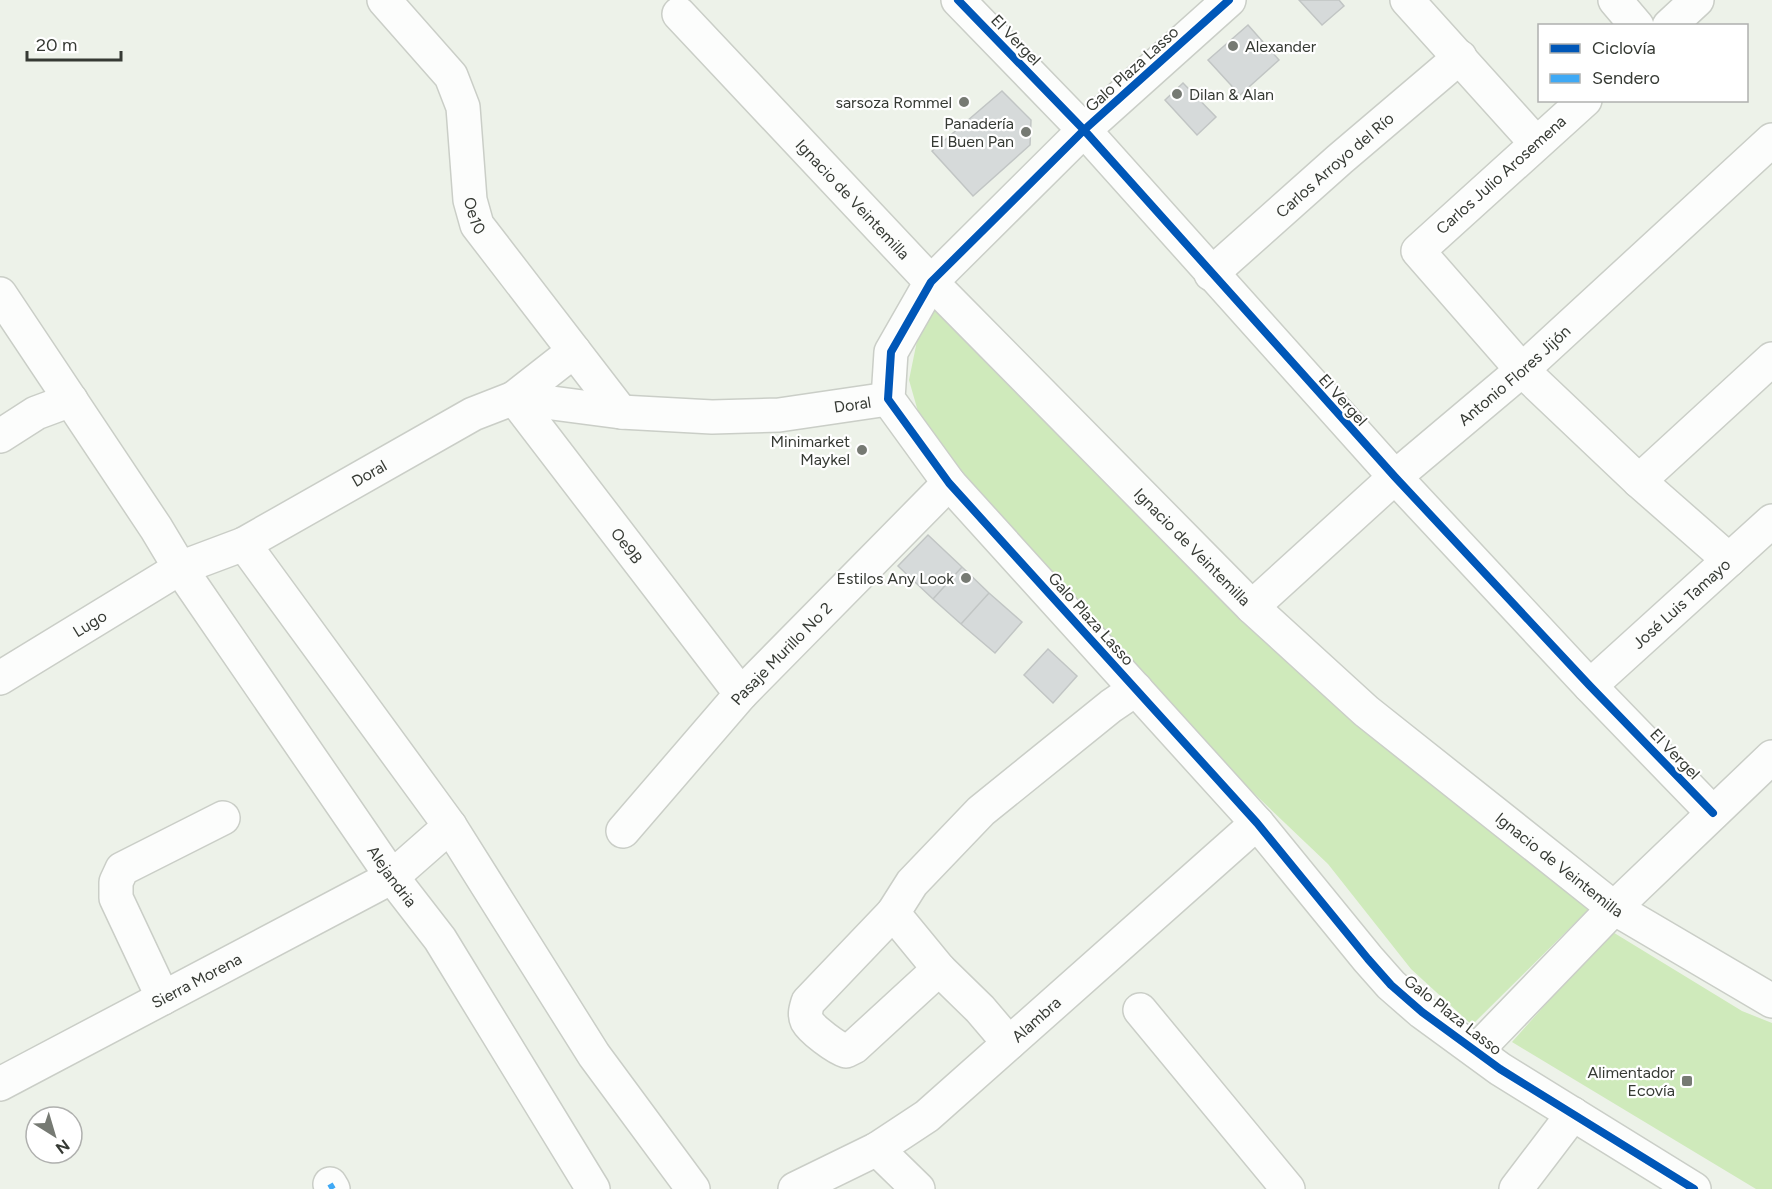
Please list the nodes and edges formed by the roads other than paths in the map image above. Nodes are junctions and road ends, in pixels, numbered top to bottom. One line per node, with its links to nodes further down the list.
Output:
1 (384, 0): 18 (street, Oe10)
2 (958, 0): 12 (street, El Vergel)
3 (1229, 0): 12 (street, Galo Plaza Lasso)
4 (1407, 0): 10 (street)
5 (1615, 0): 8 (street)
6 (1697, 0): 9 (street)
7 (679, 14): 16 (street, Ignacio de Veintemilla)
8 (1635, 24)
9 (1671, 24)
10 (1460, 57): 14 (street); 15 (street, Carlos Arroyo del Río)
11 (1583, 102): 14 (street, Carlos Julio Arosemena)
12 (1084, 130): 15 (street, El Vergel); 16 (street, Galo Plaza Lasso)
13 (1772, 140): 19 (street, Antonio Flores Jijón)
14 (1536, 143): 19 (street, Carlos Julio Arosemena)
15 (1211, 274): 26 (street, El Vergel)
16 (931, 282): 22 (street, Galo Plaza Lasso); 33 (street, Ignacio de Veintemilla)
17 (0, 294): 23 (street)
18 (574, 351): 21 (street); 24 (street, Oe10)
19 (1522, 370): 26 (street, Antonio Flores Jijón); 27 (street)
20 (1768, 371): 27 (street)
21 (514, 398): 24 (street, Doral); 30 (street, Doral); 37 (street, Oe9B)
22 (888, 399): 24 (street, Doral); 28 (street, Galo Plaza Lasso)
23 (71, 400): 25 (street); 32 (street)
24 (621, 412)
25 (0, 436)
26 (1395, 477): 33 (street, Antonio Flores Jijón); 35 (street, El Vergel)
27 (1639, 481): 31 (street)
28 (949, 483): 36 (street, Galo Plaza Lasso); 37 (street, Pasaje Murillo No 2)
29 (1772, 521): 31 (street, José Luis Tamayo)
30 (244, 544): 32 (street, Doral); 42 (street)
31 (1729, 560): 35 (street, José Luis Tamayo)
32 (180, 568): 34 (street, Lugo); 44 (street, Alejandria)
33 (1252, 607): 45 (street, Ignacio de Veintemilla)
34 (0, 678)
35 (1590, 686): 39 (street, El Vergel)
36 (1136, 689): 41 (street, Galo Plaza Lasso); 46 (street)
37 (741, 694): 43 (street, Pasaje Murillo No 2)
38 (1772, 757): 39 (street)
39 (1713, 813): 45 (street)
40 (223, 818): 49 (street)
41 (1257, 823): 51 (street, Alambra); 52 (street, Galo Plaza Lasso)
42 (450, 826): 44 (street, Sierra Morena); 57 (street)
43 (623, 831)
44 (392, 877): 49 (street, Sierra Morena); 56 (street, Alejandria)
45 (1614, 908): 48 (street, Ignacio de Veintemilla); 52 (street)
46 (893, 913): 47 (street); 47 (street)
47 (939, 969): 51 (street)
48 (1770, 996)
49 (163, 998): 53 (street, Sierra Morena)
50 (1140, 1010): 60 (street)
51 (1009, 1043): 55 (street, Alambra)
52 (1476, 1051): 54 (street, Galo Plaza Lasso)
53 (0, 1084)
54 (1573, 1114): 61 (street); 62 (street, Galo Plaza Lasso)
55 (877, 1149): 58 (street, Alambra); 59 (street)
56 (593, 1189)
57 (693, 1189)
58 (795, 1189)
59 (918, 1189)
60 (1288, 1189)
61 (1516, 1189)
62 (1694, 1189)

